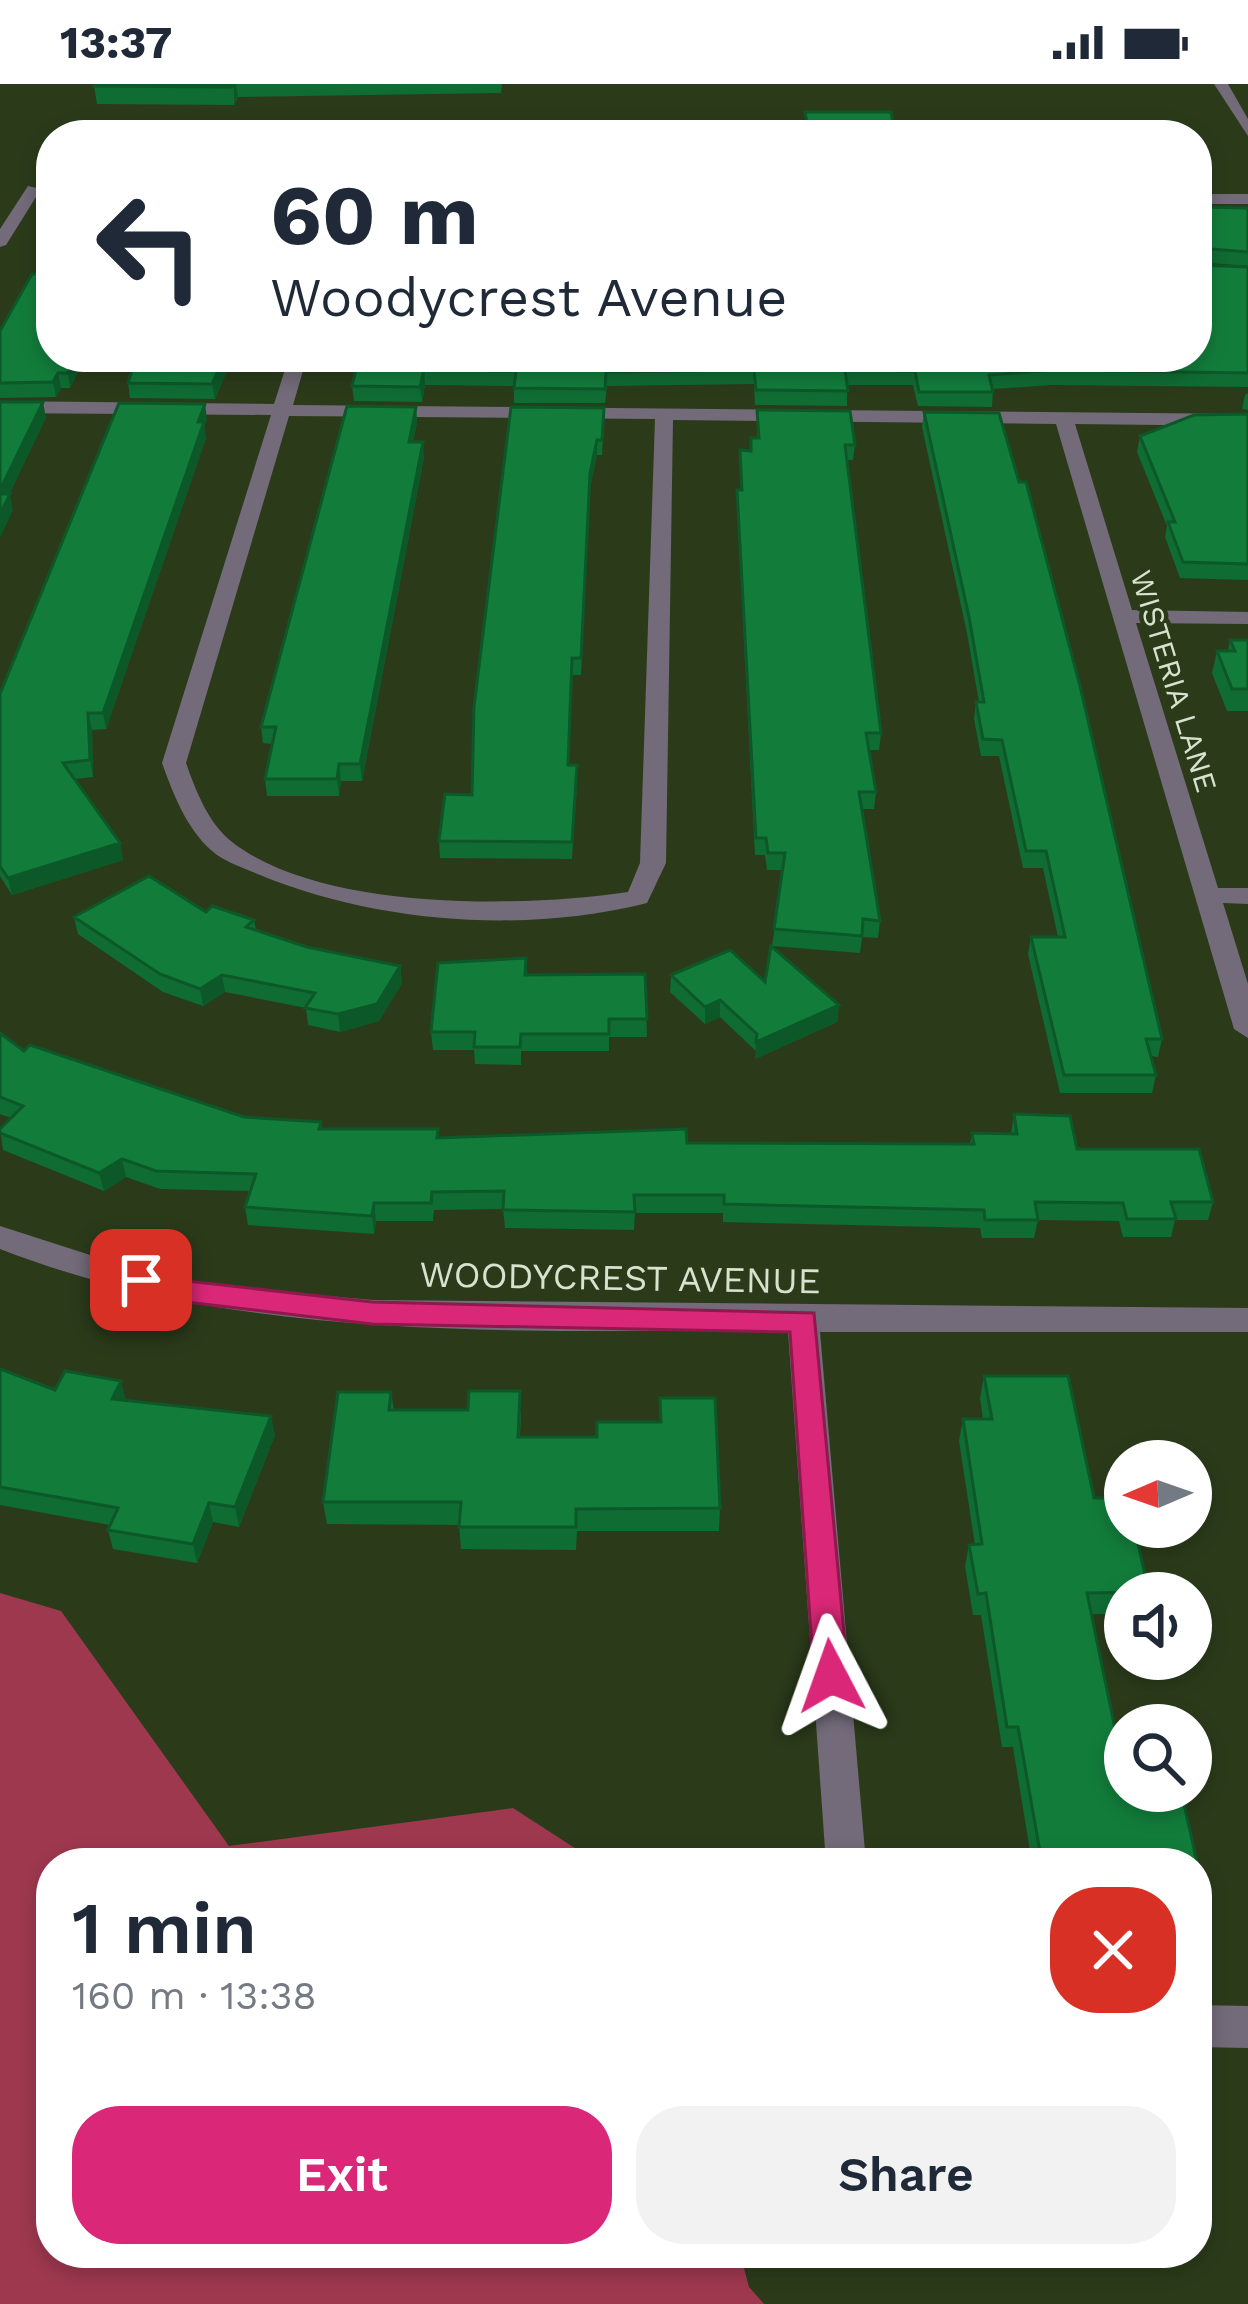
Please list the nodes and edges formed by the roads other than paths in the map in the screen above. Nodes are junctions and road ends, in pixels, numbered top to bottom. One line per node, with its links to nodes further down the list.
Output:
1 (1221, 84): 2 (street)
2 (1248, 132)
3 (34, 189): 6 (street)
4 (1212, 199): 5 (street)
5 (1248, 199)
6 (0, 242)
7 (293, 372): 9 (street)
8 (0, 407): 9 (street)
9 (282, 410): 10 (street); 10 (street)
10 (664, 416): 11 (street)
11 (1064, 419): 12 (street); 13 (street, WISTERIA LANE)
12 (1248, 420)
13 (1123, 616): 14 (street); 15 (street, WISTERIA LANE)
14 (1248, 618)
15 (1208, 895): 16 (street); 17 (street, WISTERIA LANE)
16 (1248, 896)
17 (1248, 1029)
18 (0, 1237): 20 (street, WOODYCREST AVENUE)
19 (1248, 1320): 20 (street, WOODYCREST AVENUE)
20 (803, 1321): 21 (street)
21 (845, 1848)
22 (1212, 2026): 23 (street)
23 (1248, 2027)

